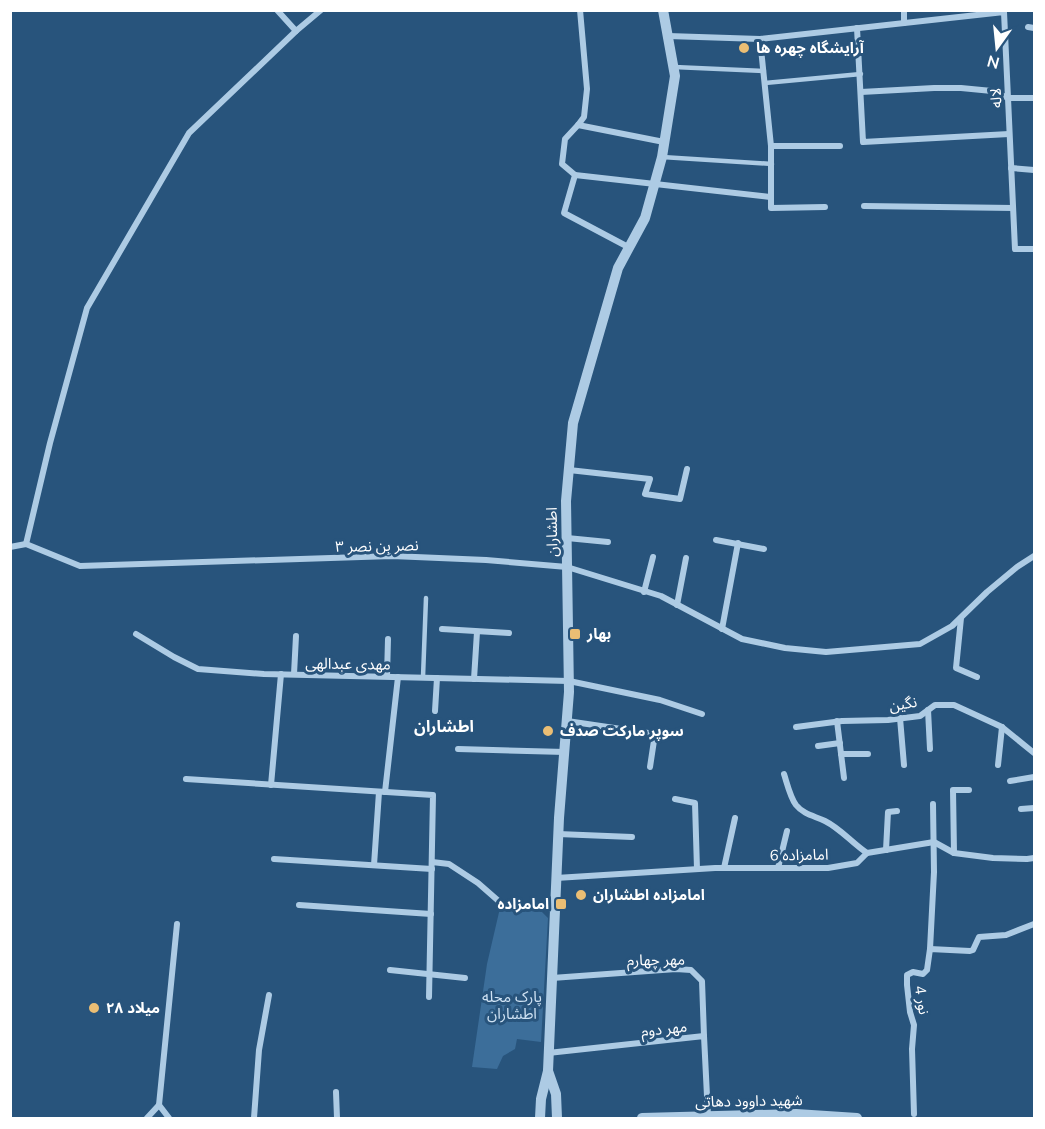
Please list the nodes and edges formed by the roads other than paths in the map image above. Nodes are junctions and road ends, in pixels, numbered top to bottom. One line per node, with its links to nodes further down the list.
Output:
1 (277, 10): 9 (street)
2 (321, 10): 9 (street)
3 (580, 10): 19 (street)
4 (663, 10): 10 (street, اطشاران)
5 (904, 10): 7 (street)
6 (946, 14): 7 (street, لاله); 17 (street, لاله)
7 (904, 22): 8 (street, لاله)
8 (857, 28): 11 (street, لاله); 14 (street)
9 (296, 31): 42 (street)
10 (668, 36): 11 (street, لاله); 12 (street, اطشاران)
11 (760, 39): 13 (street)
12 (674, 67): 13 (lane); 21 (street, اطشاران)
13 (764, 70): 15 (street)
14 (861, 74): 15 (lane); 16 (street)
15 (765, 83): 22 (street)
16 (861, 93): 17 (street); 20 (street)
17 (1008, 98): 18 (street); 20 (street, لاله)
18 (1035, 98)
19 (578, 125): 21 (street); 28 (street)
20 (1009, 134): 26 (street, لاله)
21 (664, 142): 24 (street, اطشاران)
22 (771, 146): 23 (street); 25 (street)
23 (840, 146)
24 (662, 157): 25 (lane); 29 (street, اطشاران)
25 (772, 164): 30 (street)
26 (1011, 168): 27 (street); 33 (street, لاله)
27 (1035, 170)
28 (575, 175): 29 (street); 34 (street)
29 (654, 184): 30 (street); 34 (street, اطشاران)
30 (770, 197): 32 (street)
31 (864, 206): 33 (street)
32 (825, 207)
33 (1013, 208): 35 (street, لاله)
34 (631, 248): 37 (street, اطشاران)
35 (1035, 249)
36 (687, 469): 37 (street)
37 (569, 470): 38 (street, اطشاران)
38 (567, 538): 40 (street); 48 (street, اطشاران)
39 (716, 540): 41 (street)
40 (608, 542)
41 (738, 543): 44 (street); 53 (street)
42 (26, 544): 43 (street); 48 (street, نصر بن نصر ۳)
43 (10, 547)
44 (764, 549)
45 (653, 556): 49 (street)
46 (1035, 556): 52 (street)
47 (686, 558): 51 (street)
48 (567, 567): 49 (street); 68 (street, اطشاران)
49 (644, 592): 51 (street)
50 (426, 598): 64 (lane)
51 (677, 605): 53 (street)
52 (961, 617): 53 (street); 65 (street)
53 (722, 629)
54 (442, 630): 55 (street)
55 (477, 632): 56 (street); 67 (street)
56 (509, 633)
57 (136, 634): 60 (street, مهدی عبدالهی)
58 (296, 636): 61 (street)
59 (388, 639): 62 (street)
60 (281, 674): 61 (street, مهدی عبدالهی); 93 (street)
61 (294, 674): 62 (street, مهدی عبدالهی)
62 (387, 676): 63 (street, مهدی عبدالهی)
63 (398, 677): 64 (street, مهدی عبدالهی); 95 (street)
64 (423, 677): 66 (street, مهدی عبدالهی)
65 (977, 677)
66 (437, 678): 67 (street, مهدی عبدالهی); 70 (street)
67 (474, 679): 68 (street, مهدی عبدالهی)
68 (569, 681): 71 (street, مهدی عبدالهی); 74 (street, اطشاران)
69 (928, 710): 72 (street, نگین); 76 (street, نگین); 80 (street)
70 (435, 711)
71 (702, 714)
72 (900, 718): 73 (street, نگین); 85 (street)
73 (837, 721): 75 (street, نگین); 77 (street)
74 (567, 722): 81 (street, اطشاران); 87 (street)
75 (796, 726)
76 (1002, 727): 82 (street, نگین); 86 (street)
77 (840, 742): 78 (street); 83 (street)
78 (818, 746)
79 (458, 749): 81 (street)
80 (930, 749)
81 (565, 752): 103 (street, اطشاران)
82 (1035, 753)
83 (841, 754): 84 (street); 90 (street)
84 (868, 754)
85 (904, 765)
86 (998, 765)
87 (650, 767)
88 (784, 774): 107 (street)
89 (1035, 777): 92 (street)
90 (844, 778)
91 (186, 779): 93 (street)
92 (1010, 781)
93 (271, 785): 95 (street)
94 (969, 790): 108 (street)
95 (382, 792): 111 (street); 112 (street)
96 (675, 800): 115 (street)
97 (933, 804): 105 (street)
98 (1035, 808): 99 (street)
99 (1021, 809)
100 (897, 811): 106 (street)
101 (735, 818): 113 (street)
102 (787, 831): 114 (street)
103 (558, 834): 104 (street); 116 (street, اطشاران)
104 (632, 837)
105 (934, 842): 106 (street, امامزاده 6); 108 (street); 122 (street)
106 (886, 850): 107 (street, امامزاده 6)
107 (867, 853): 114 (street, امامزاده 6)
108 (954, 853): 109 (street)
109 (1035, 858)
110 (274, 859): 111 (street)
111 (374, 865): 112 (street)
112 (432, 865): 118 (street); 119 (street)
113 (724, 868): 114 (street, امامزاده 6); 115 (street, امامزاده 6)
114 (778, 868)
115 (698, 869): 116 (street, امامزاده 6)
116 (556, 878): 118 (street, اطشاران)
117 (298, 905): 119 (street)
118 (555, 909): 126 (street, اطشاران)
119 (431, 914): 124 (street)
120 (177, 924): 133 (street)
121 (1035, 924): 122 (street)
122 (930, 949): 134 (street, نور 4)
123 (390, 969): 124 (street)
124 (430, 975): 125 (street); 128 (street)
125 (465, 978)
126 (551, 978): 129 (street, مهر چهارم); 130 (street, اطشاران)
127 (269, 995): 139 (street)
128 (429, 997)
129 (704, 1036): 130 (street, مهر دوم); 135 (street, مهر دوم)
130 (548, 1053): 131 (street, اطشاران)
131 (548, 1071): 136 (street, اطشاران); 141 (street, اطشاران)
132 (336, 1092): 140 (street)
133 (159, 1105): 137 (street); 138 (street)
134 (915, 1114)
135 (708, 1116): 142 (street, شهید داوود دهاتی); 143 (street, شهید داوود دهاتی)
136 (558, 1118): 141 (street)
137 (147, 1119)
138 (169, 1119)
139 (254, 1119)
140 (337, 1119)
141 (542, 1119)
142 (642, 1119)
143 (857, 1119)

